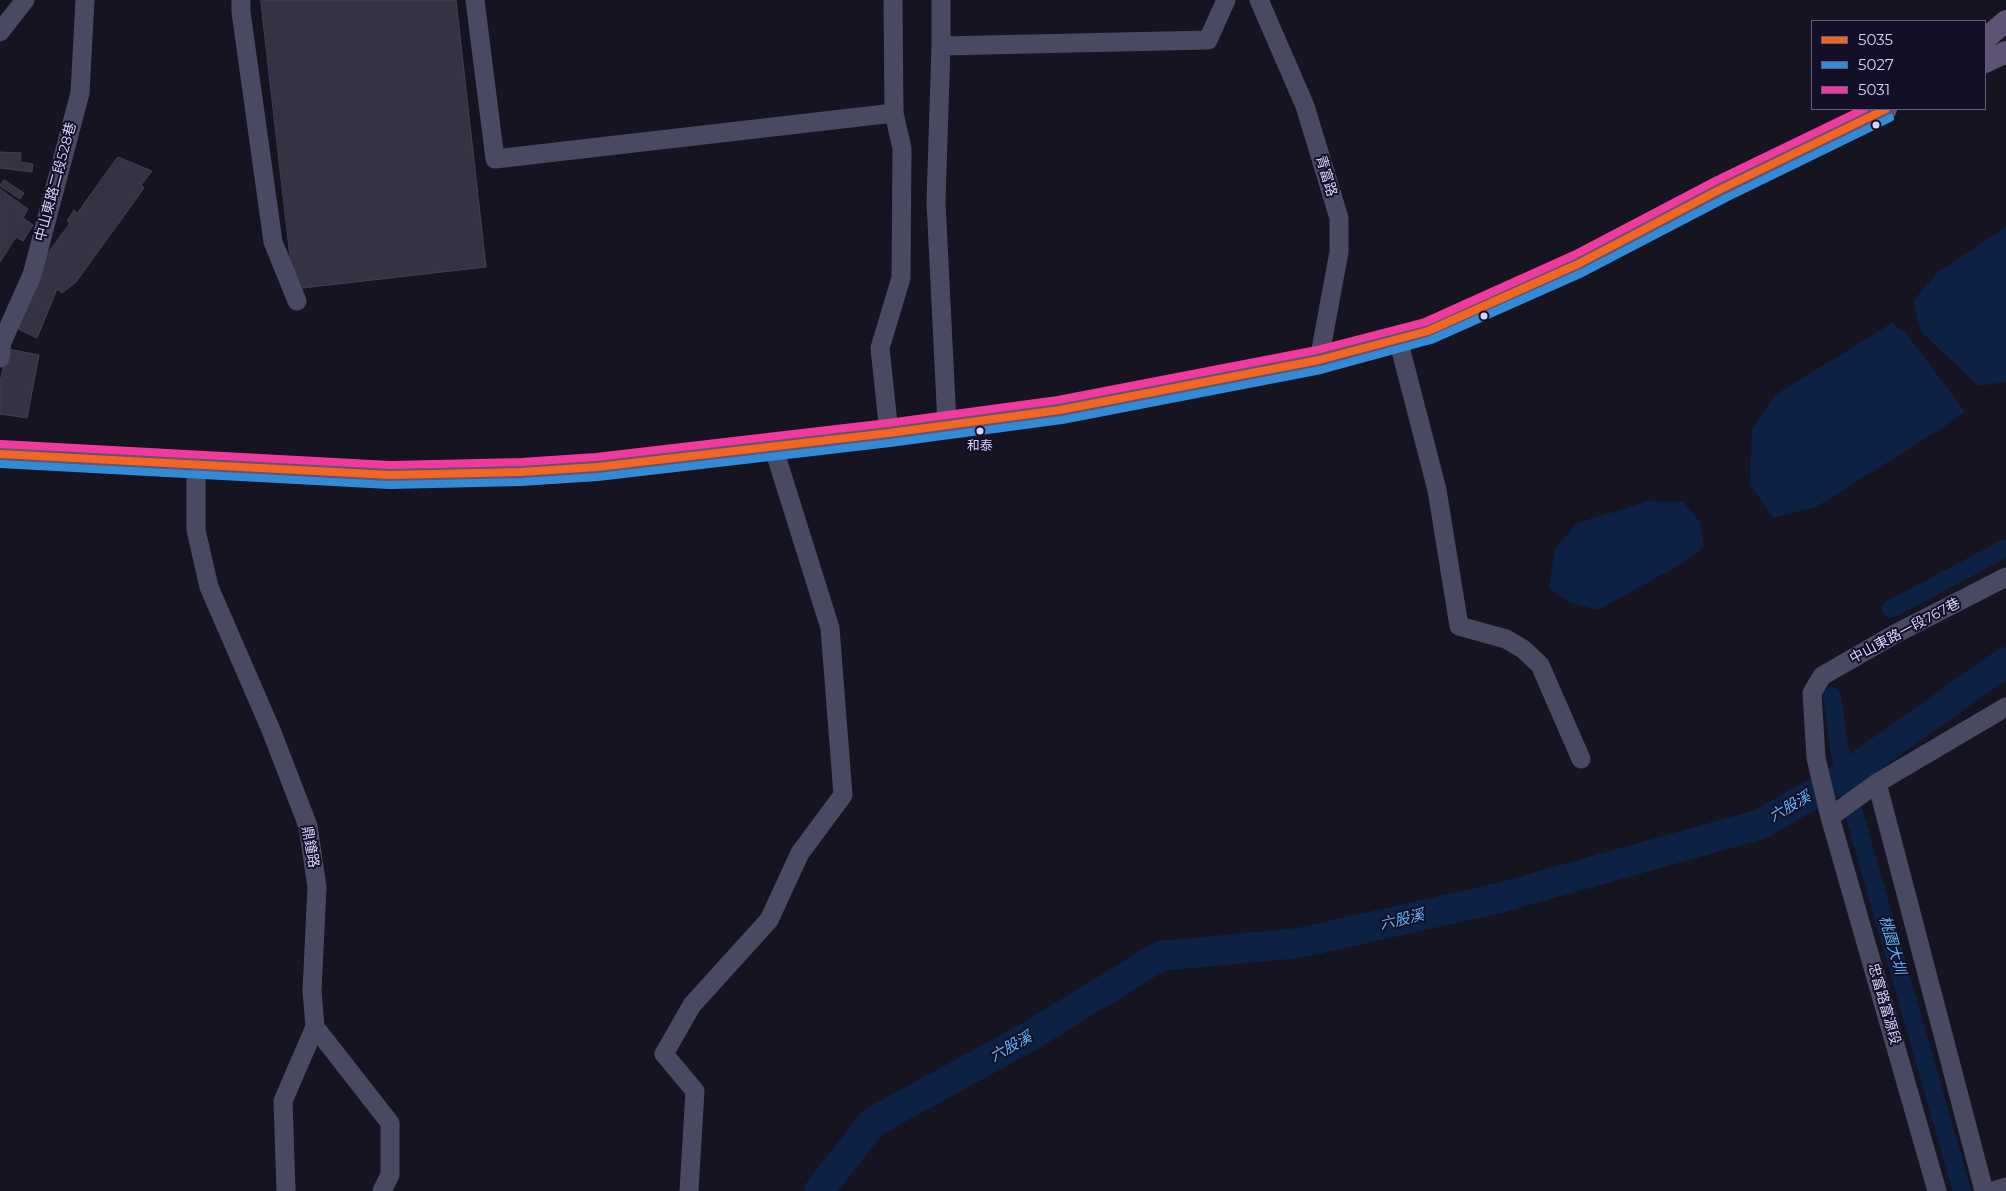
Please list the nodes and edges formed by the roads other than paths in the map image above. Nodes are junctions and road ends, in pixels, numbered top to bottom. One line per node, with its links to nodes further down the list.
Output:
1 (25, 0): 10 (street)
2 (85, 0): 19 (street, 中山東路二段528巷)
3 (241, 0): 17 (street)
4 (476, 0): 16 (street)
5 (893, 0): 16 (street)
6 (941, 0): 12 (street)
7 (1226, 0): 12 (street)
8 (1259, 0): 20 (street, 青富路)
9 (2006, 22): 11 (main road)
10 (0, 32)
11 (1986, 38)
12 (941, 46): 21 (street)
13 (2006, 52): 14 (main road)
14 (1986, 62)
15 (1884, 110): 18 (main road)
16 (894, 112): 22 (street)
17 (297, 301)
18 (1398, 340): 20 (main road); 29 (street)
19 (0, 358)
20 (1319, 360): 21 (main road)
21 (947, 424): 22 (main road)
22 (889, 433): 23 (main road)
23 (773, 446): 25 (main road); 36 (street)
24 (0, 454): 25 (main road)
25 (196, 464): 32 (street, 鼎鐘路)
26 (2006, 577): 28 (street, 中山東路一段767巷)
27 (2006, 707): 30 (street)
28 (1816, 758): 31 (street, 忠富路富源段)
29 (1581, 759)
30 (1877, 783): 31 (street); 38 (street)
31 (1830, 817): 37 (street, 忠富路富源段)
32 (315, 1027): 34 (street); 35 (street)
33 (2006, 1186): 39 (street)
34 (286, 1191)
35 (382, 1191)
36 (689, 1191)
37 (1937, 1191)
38 (1984, 1191)
39 (1992, 1191)

